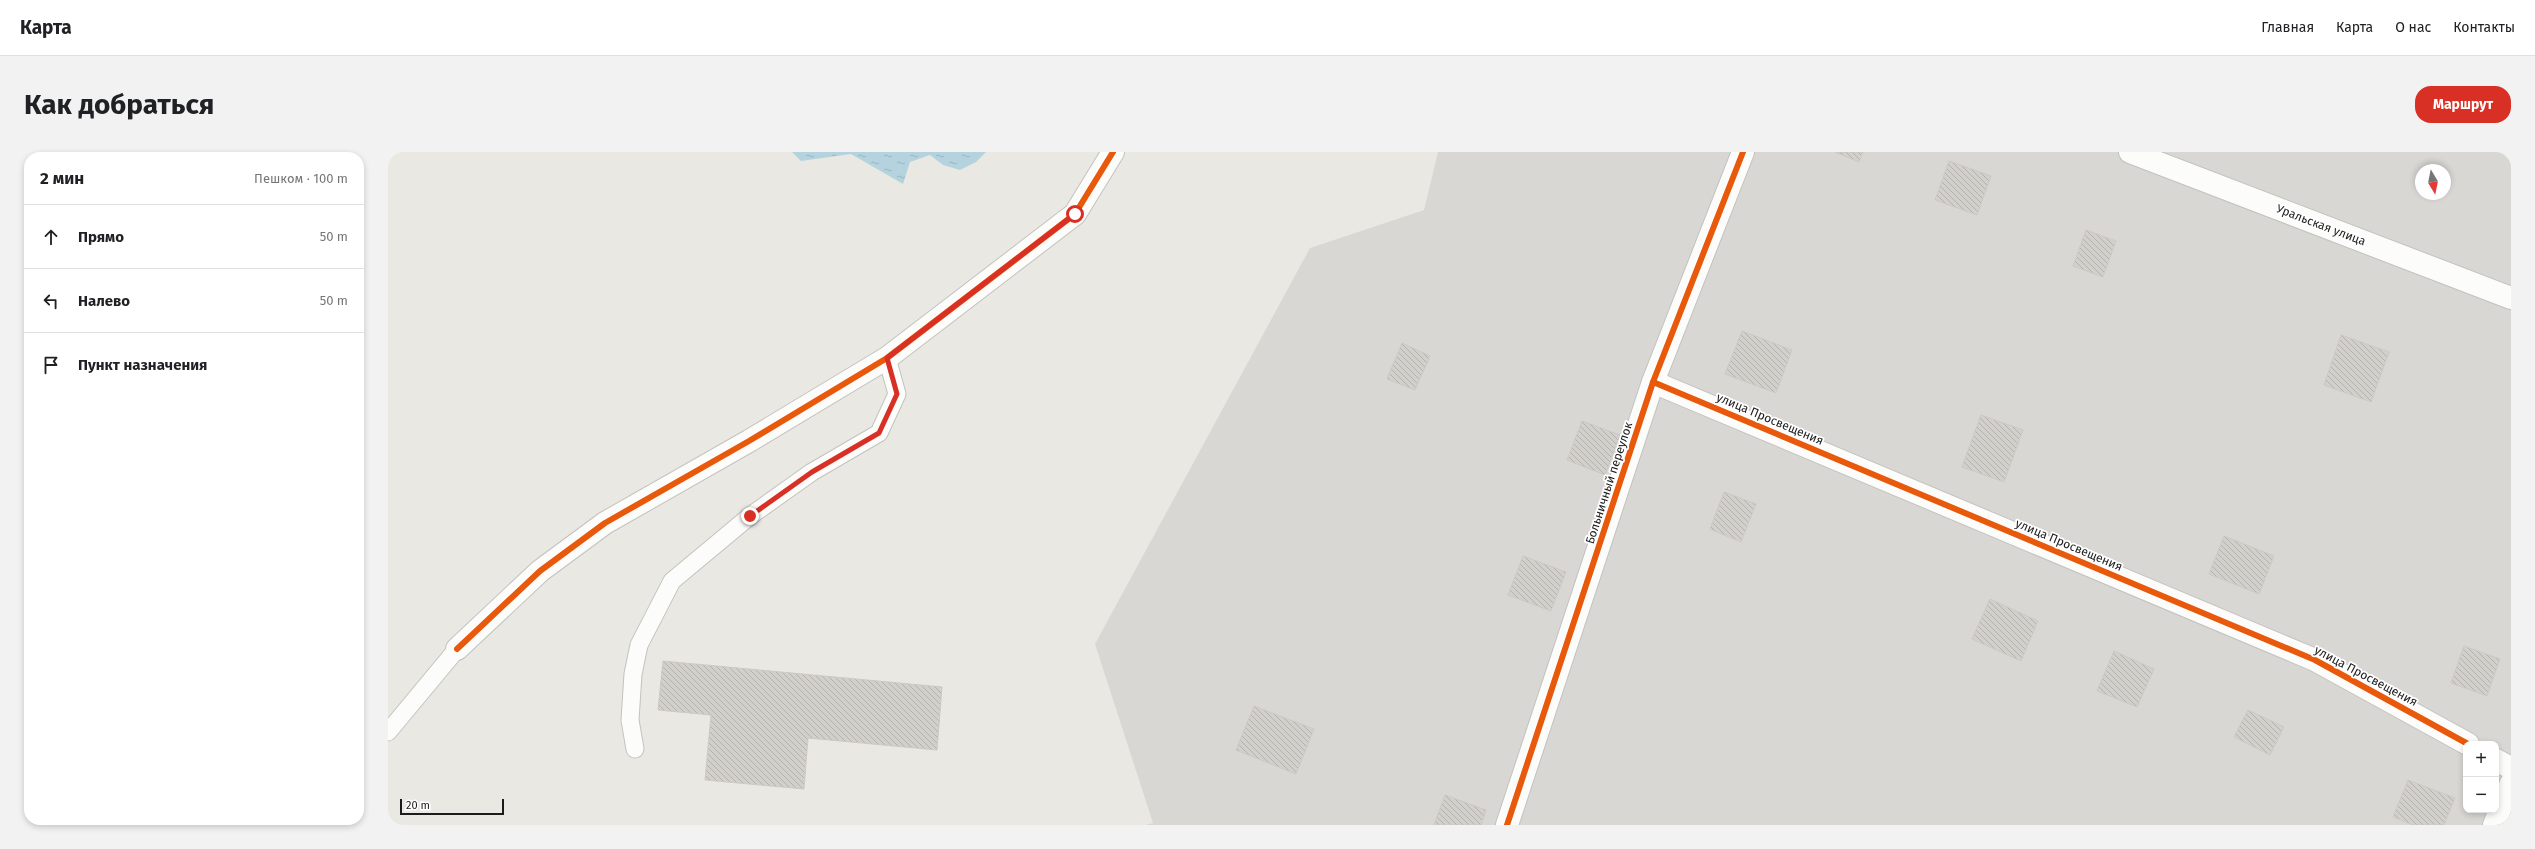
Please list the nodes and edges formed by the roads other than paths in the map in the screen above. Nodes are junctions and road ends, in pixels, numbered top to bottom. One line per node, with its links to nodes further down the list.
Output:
1 (1113, 152): 5 (street)
2 (1743, 152): 6 (street, Больничный переулок)
3 (2130, 152): 4 (street, Уральская улица)
4 (2511, 298)
5 (887, 358): 7 (street); 10 (lane)
6 (1654, 382): 9 (street, улица Просвещения); 14 (street, Больничный переулок)
7 (456, 649): 8 (lane)
8 (388, 732)
9 (2463, 741)
10 (635, 749)
11 (2499, 762): 12 (street)
12 (2511, 768)
13 (2511, 783): 15 (street)
14 (1507, 825)
15 (2494, 825)

